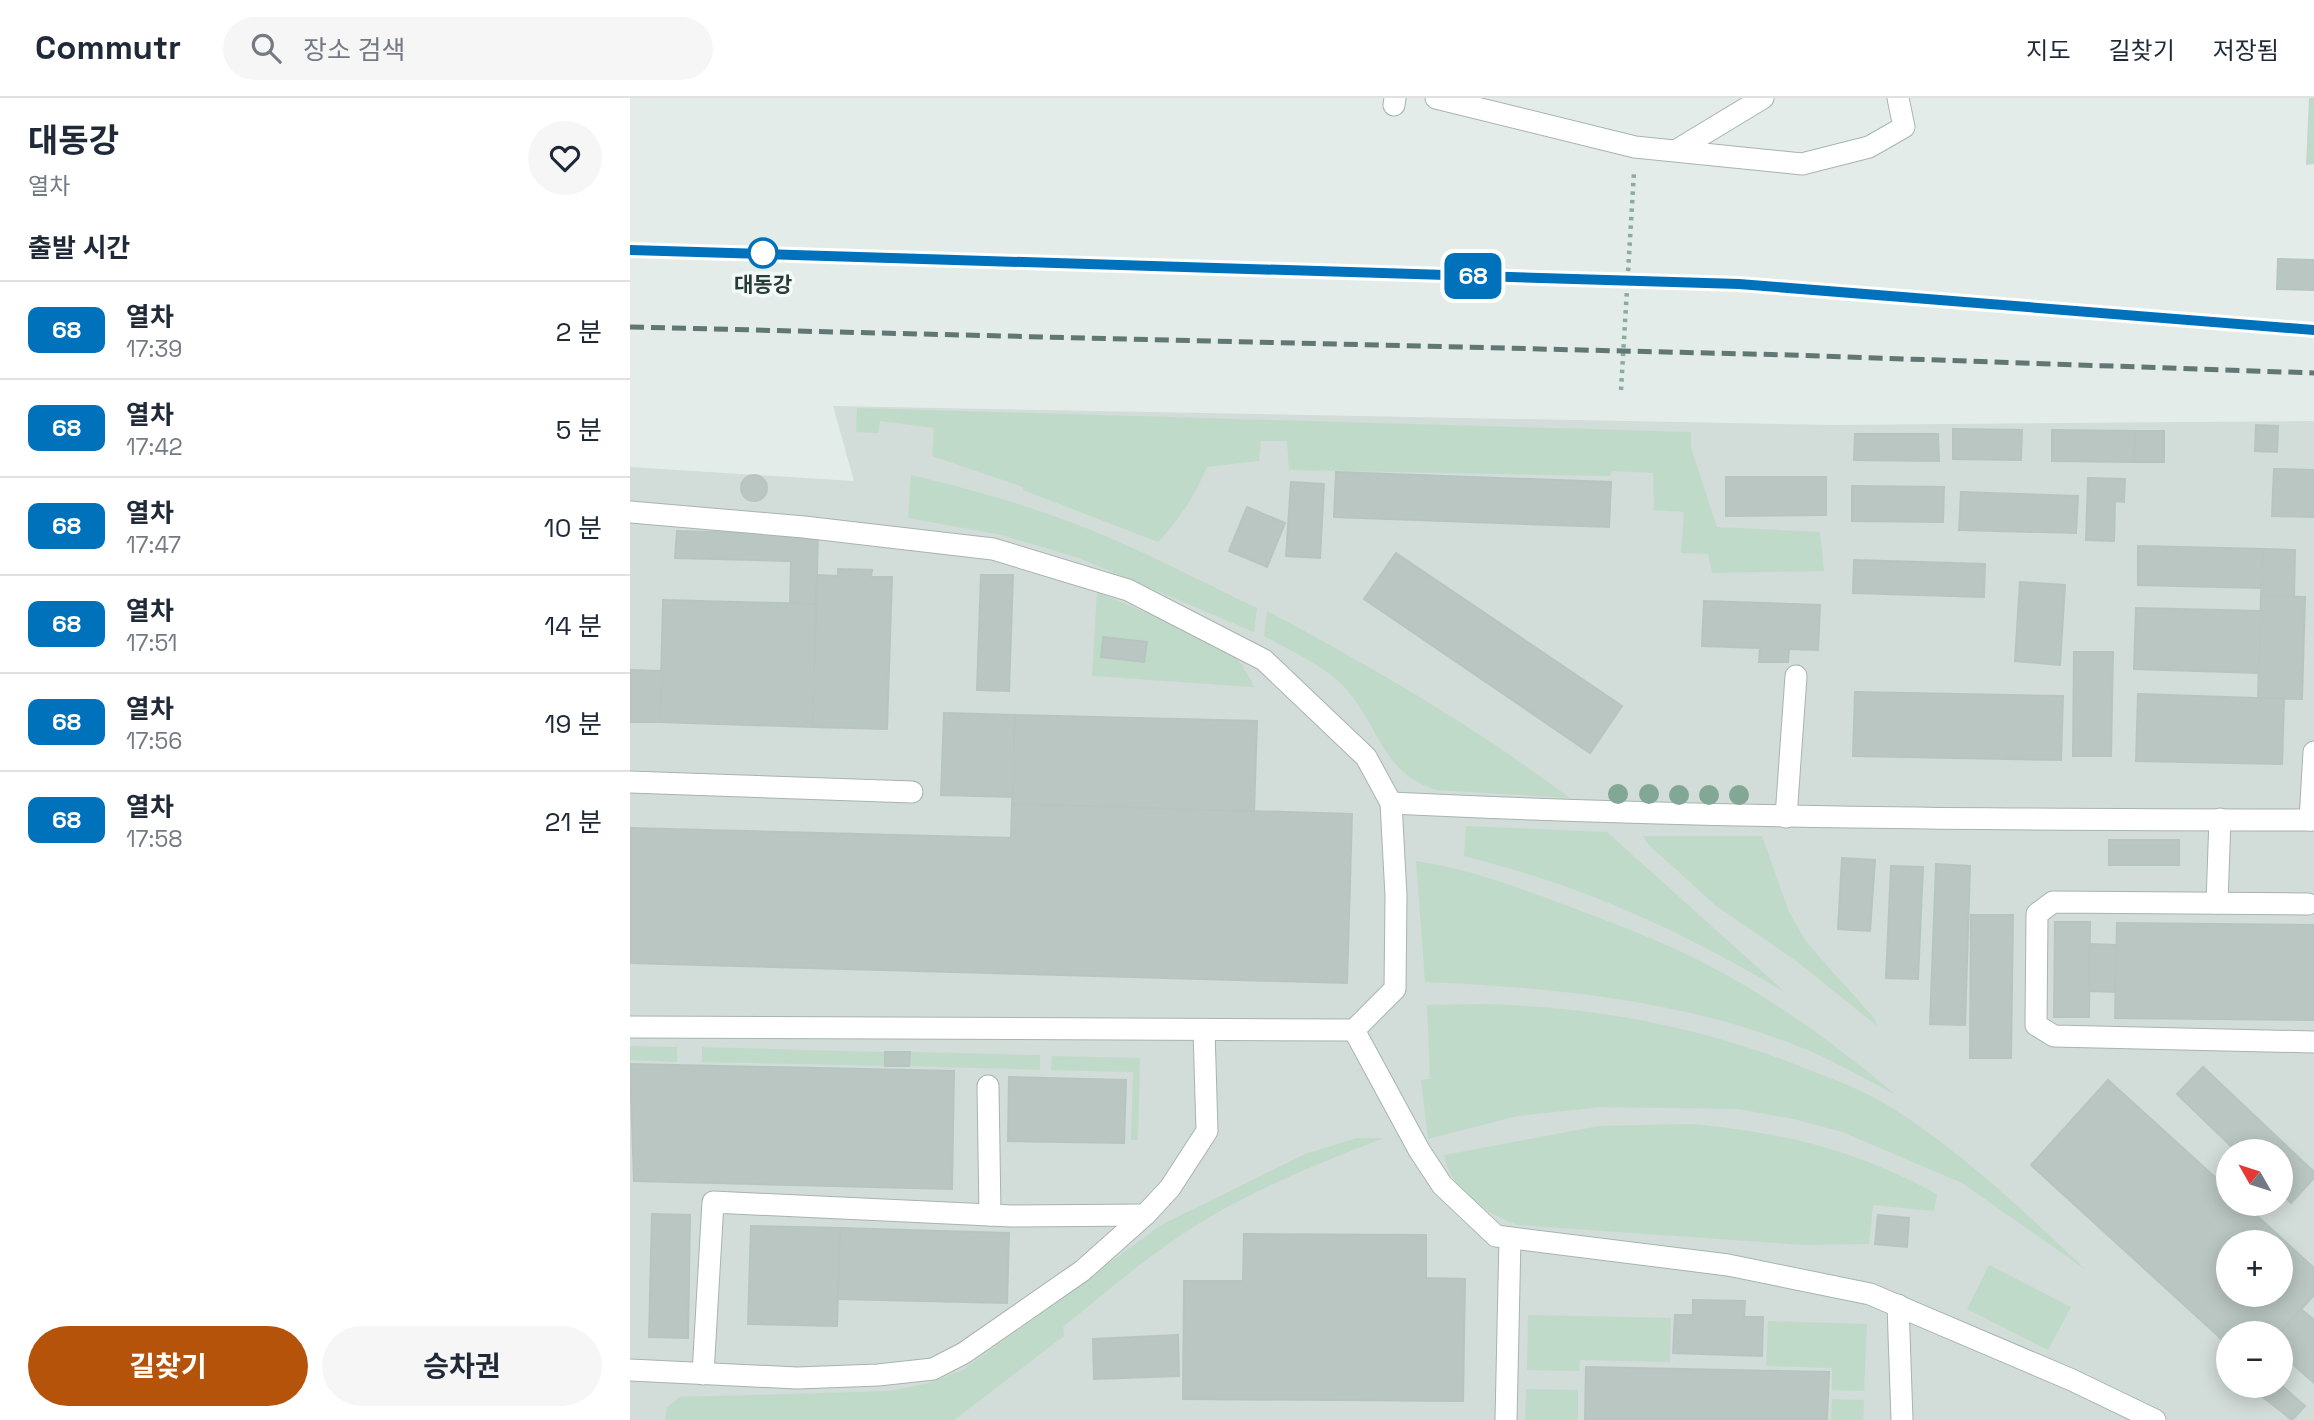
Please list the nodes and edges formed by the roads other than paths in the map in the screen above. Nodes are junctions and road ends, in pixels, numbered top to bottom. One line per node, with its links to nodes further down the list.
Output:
1 (1436, 98): 4 (lane)
2 (1763, 98): 4 (lane)
3 (1898, 98): 4 (lane)
4 (1677, 150)
5 (630, 512): 10 (lane)
6 (1796, 676): 11 (lane)
7 (2314, 752): 13 (lane)
8 (630, 782): 9 (lane)
9 (912, 792)
10 (1391, 803): 11 (lane); 18 (lane)
11 (1786, 817): 12 (lane)
12 (2220, 819): 13 (lane); 14 (lane)
13 (2312, 820)
14 (2217, 903): 15 (lane); 19 (lane)
15 (2308, 904)
16 (630, 1027): 17 (lane)
17 (1204, 1030): 18 (lane); 22 (lane)
18 (1354, 1030): 23 (lane)
19 (2314, 1042)
20 (988, 1086): 21 (lane)
21 (990, 1215): 22 (lane); 26 (lane)
22 (1145, 1215): 26 (lane)
23 (1510, 1238): 24 (lane); 27 (lane)
24 (1898, 1305): 28 (lane); 29 (lane)
25 (630, 1370): 26 (lane)
26 (703, 1374)
27 (1506, 1420)
28 (1902, 1420)
29 (2155, 1420)

